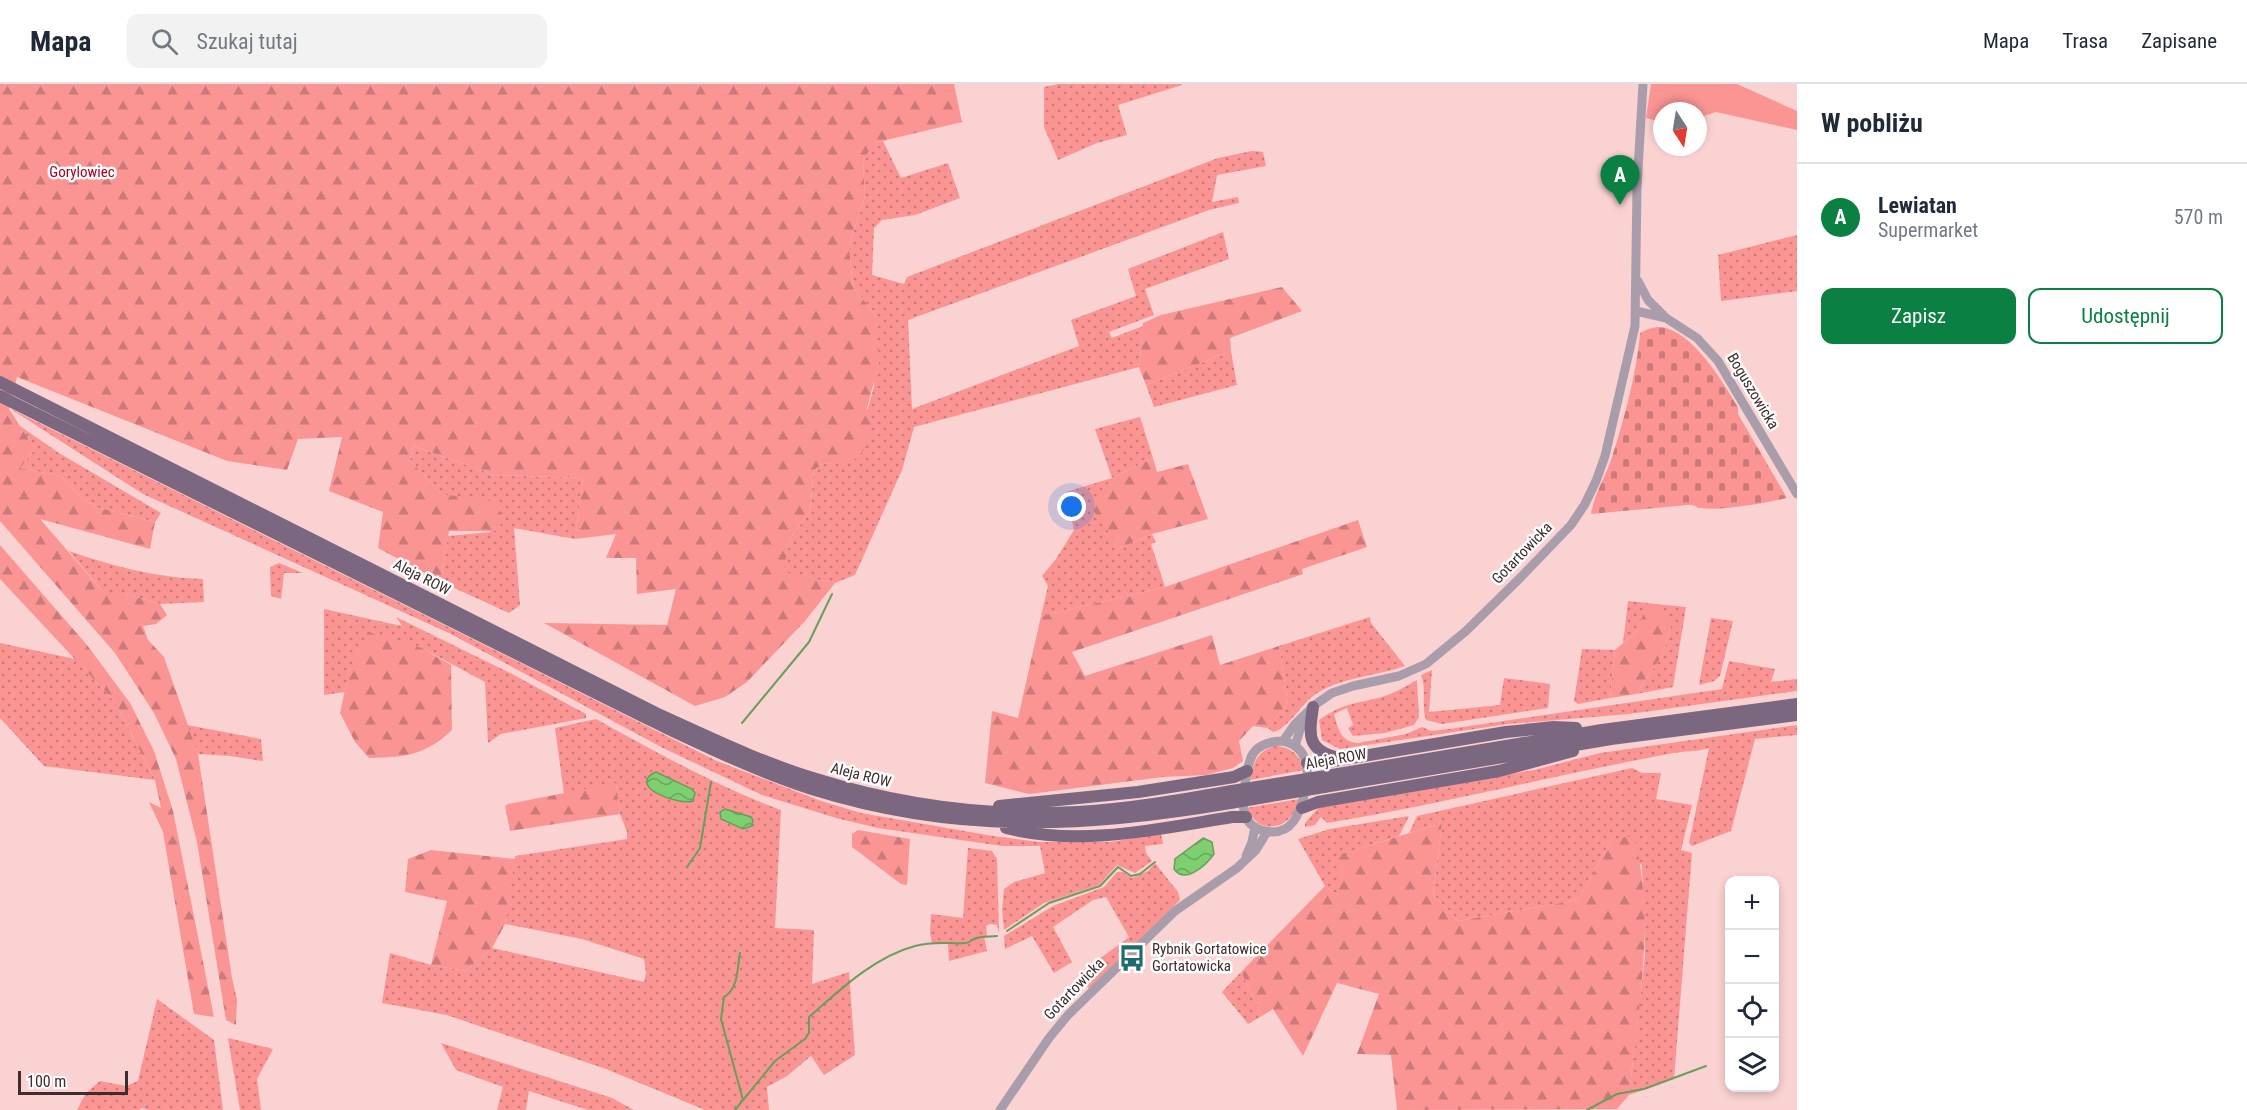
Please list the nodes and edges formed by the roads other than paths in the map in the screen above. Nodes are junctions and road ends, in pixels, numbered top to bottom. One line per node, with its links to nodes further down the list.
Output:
1 (1643, 84): 2 (street, Gotartowicka)
2 (1636, 279): 3 (street, Boguszowicka); 4 (street, Gotartowicka)
3 (1652, 304): 4 (street); 5 (street, Boguszowicka)
4 (1636, 308): 5 (street, Boguszowicka); 10 (street, Gotartowicka)
5 (1666, 318): 8 (street, Boguszowicka)
6 (0, 382): 22 (main road, Aleja ROW)
7 (0, 396): 24 (main road, Aleja ROW)
8 (1797, 495)
9 (1797, 704): 12 (main road, Aleja ROW)
10 (1309, 710): 14 (street, Gotartowicka); 15 (street); 16 (main road)
11 (1797, 715): 13 (main road, Aleja ROW)
12 (1602, 730): 16 (main road); 19 (main road, Aleja ROW)
13 (1611, 740): 19 (main road, Aleja ROW); 21 (main road)
14 (1283, 741): 15 (street); 18 (street)
15 (1295, 746): 17 (street)
16 (1343, 759): 17 (main road)
17 (1307, 763): 21 (street)
18 (1247, 771): 22 (main road); 23 (street)
19 (1325, 781): 20 (main road, Aleja ROW, bridge)
20 (1231, 797): 22 (main road, Aleja ROW); 24 (main road, Aleja ROW)
21 (1302, 808): 26 (street)
22 (970, 809)
23 (1246, 817): 24 (main road); 25 (street)
24 (980, 821)
25 (1255, 827): 26 (street); 27 (street)
26 (1268, 832): 27 (street, Gotartowicka)
27 (1244, 861): 28 (street, Gotartowicka)
28 (1000, 1110)

